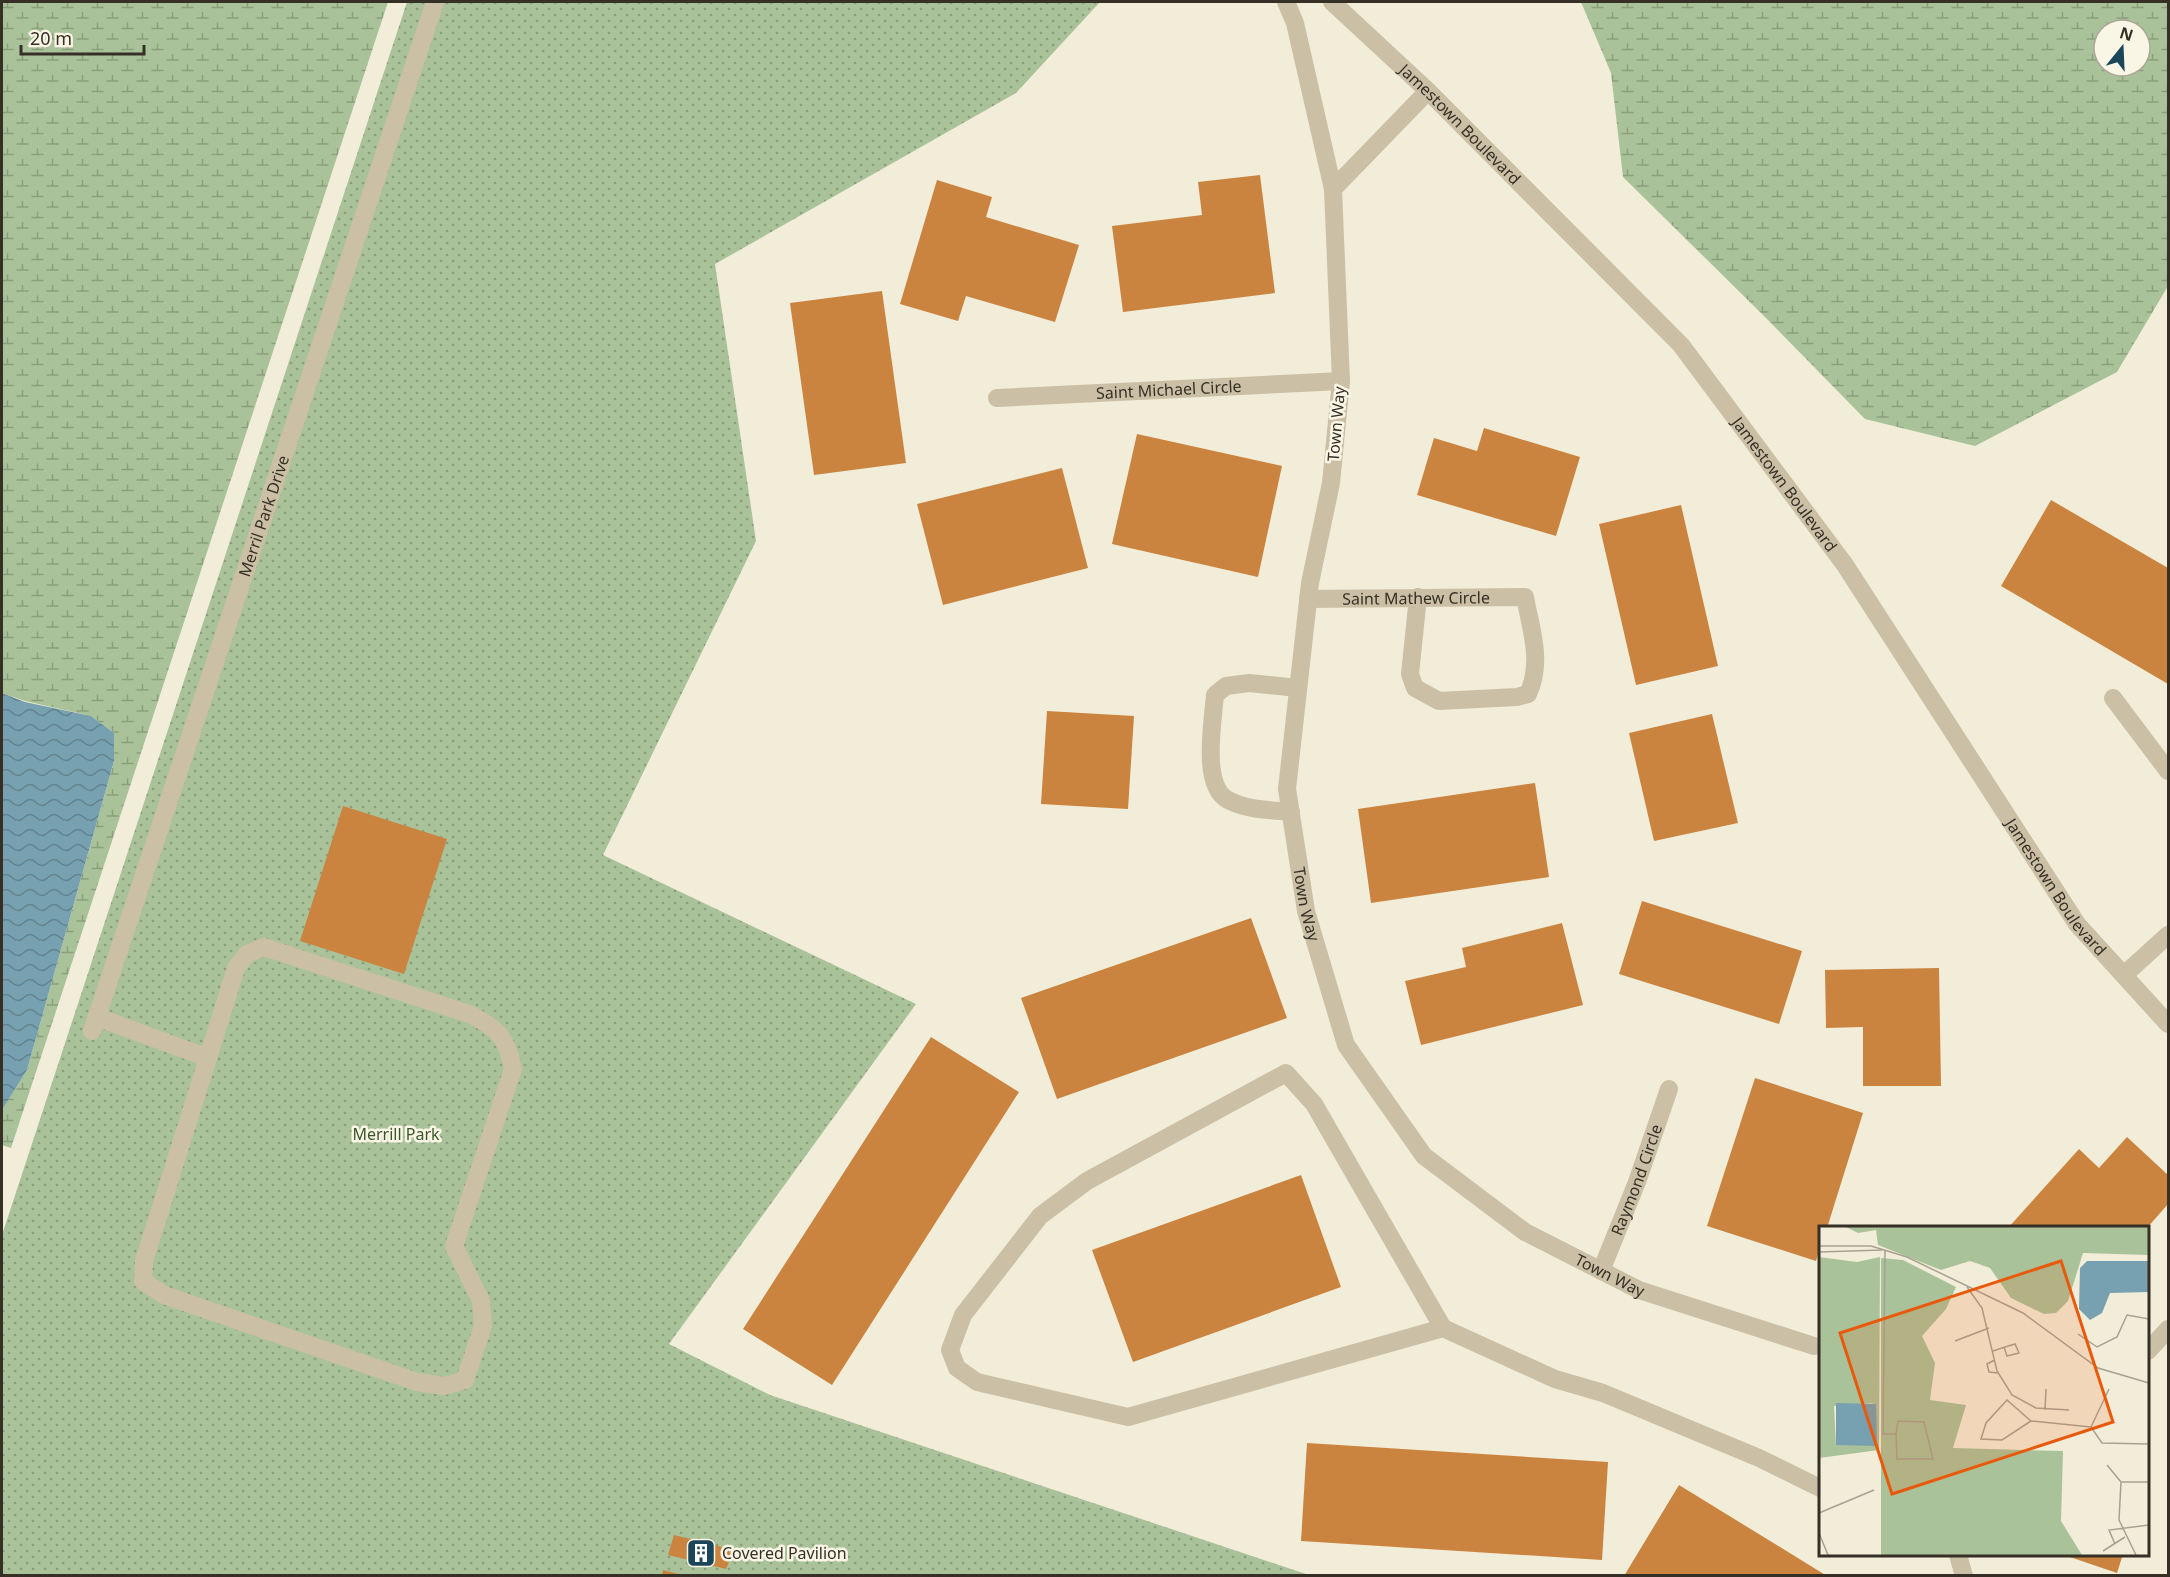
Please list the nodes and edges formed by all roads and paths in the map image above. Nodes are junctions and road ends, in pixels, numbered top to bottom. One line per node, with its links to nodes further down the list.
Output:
1 (435, 2): 17 (street, Merril Park Drive)
2 (1286, 2): 5 (street, Town Way)
3 (1332, 2): 4 (street, Jamestown Boulevard)
4 (1428, 91): 5 (street); 15 (street, Jamestown Boulevard)
5 (1333, 189): 6 (street, Town Way)
6 (1341, 381): 7 (street, Saint Michael Circle); 9 (street, Town Way)
7 (997, 398)
8 (1418, 597): 8 (street, Saint Mathew Circle); 9 (street, Saint Mathew Circle)
9 (1308, 599): 10 (street, Town Way)
10 (1298, 688): 13 (street, Town Way); 13 (street)
11 (2113, 698): 12 (street)
12 (2169, 771)
13 (1291, 812): 19 (street, Town Way)
14 (2169, 935): 15 (street)
15 (2124, 975): 16 (street, Jamestown Boulevard)
16 (2169, 1024)
17 (208, 1058): 17 (street)
18 (1669, 1089): 19 (street, Raymond Circle)
19 (1601, 1271): 22 (street, Town Way)
20 (1443, 1328): 20 (street); 24 (street)
21 (2169, 1329): 23 (street)
22 (1814, 1346)
23 (2149, 1350)
24 (1819, 1487)
25 (1958, 1556): 26 (street)
26 (1964, 1575)

